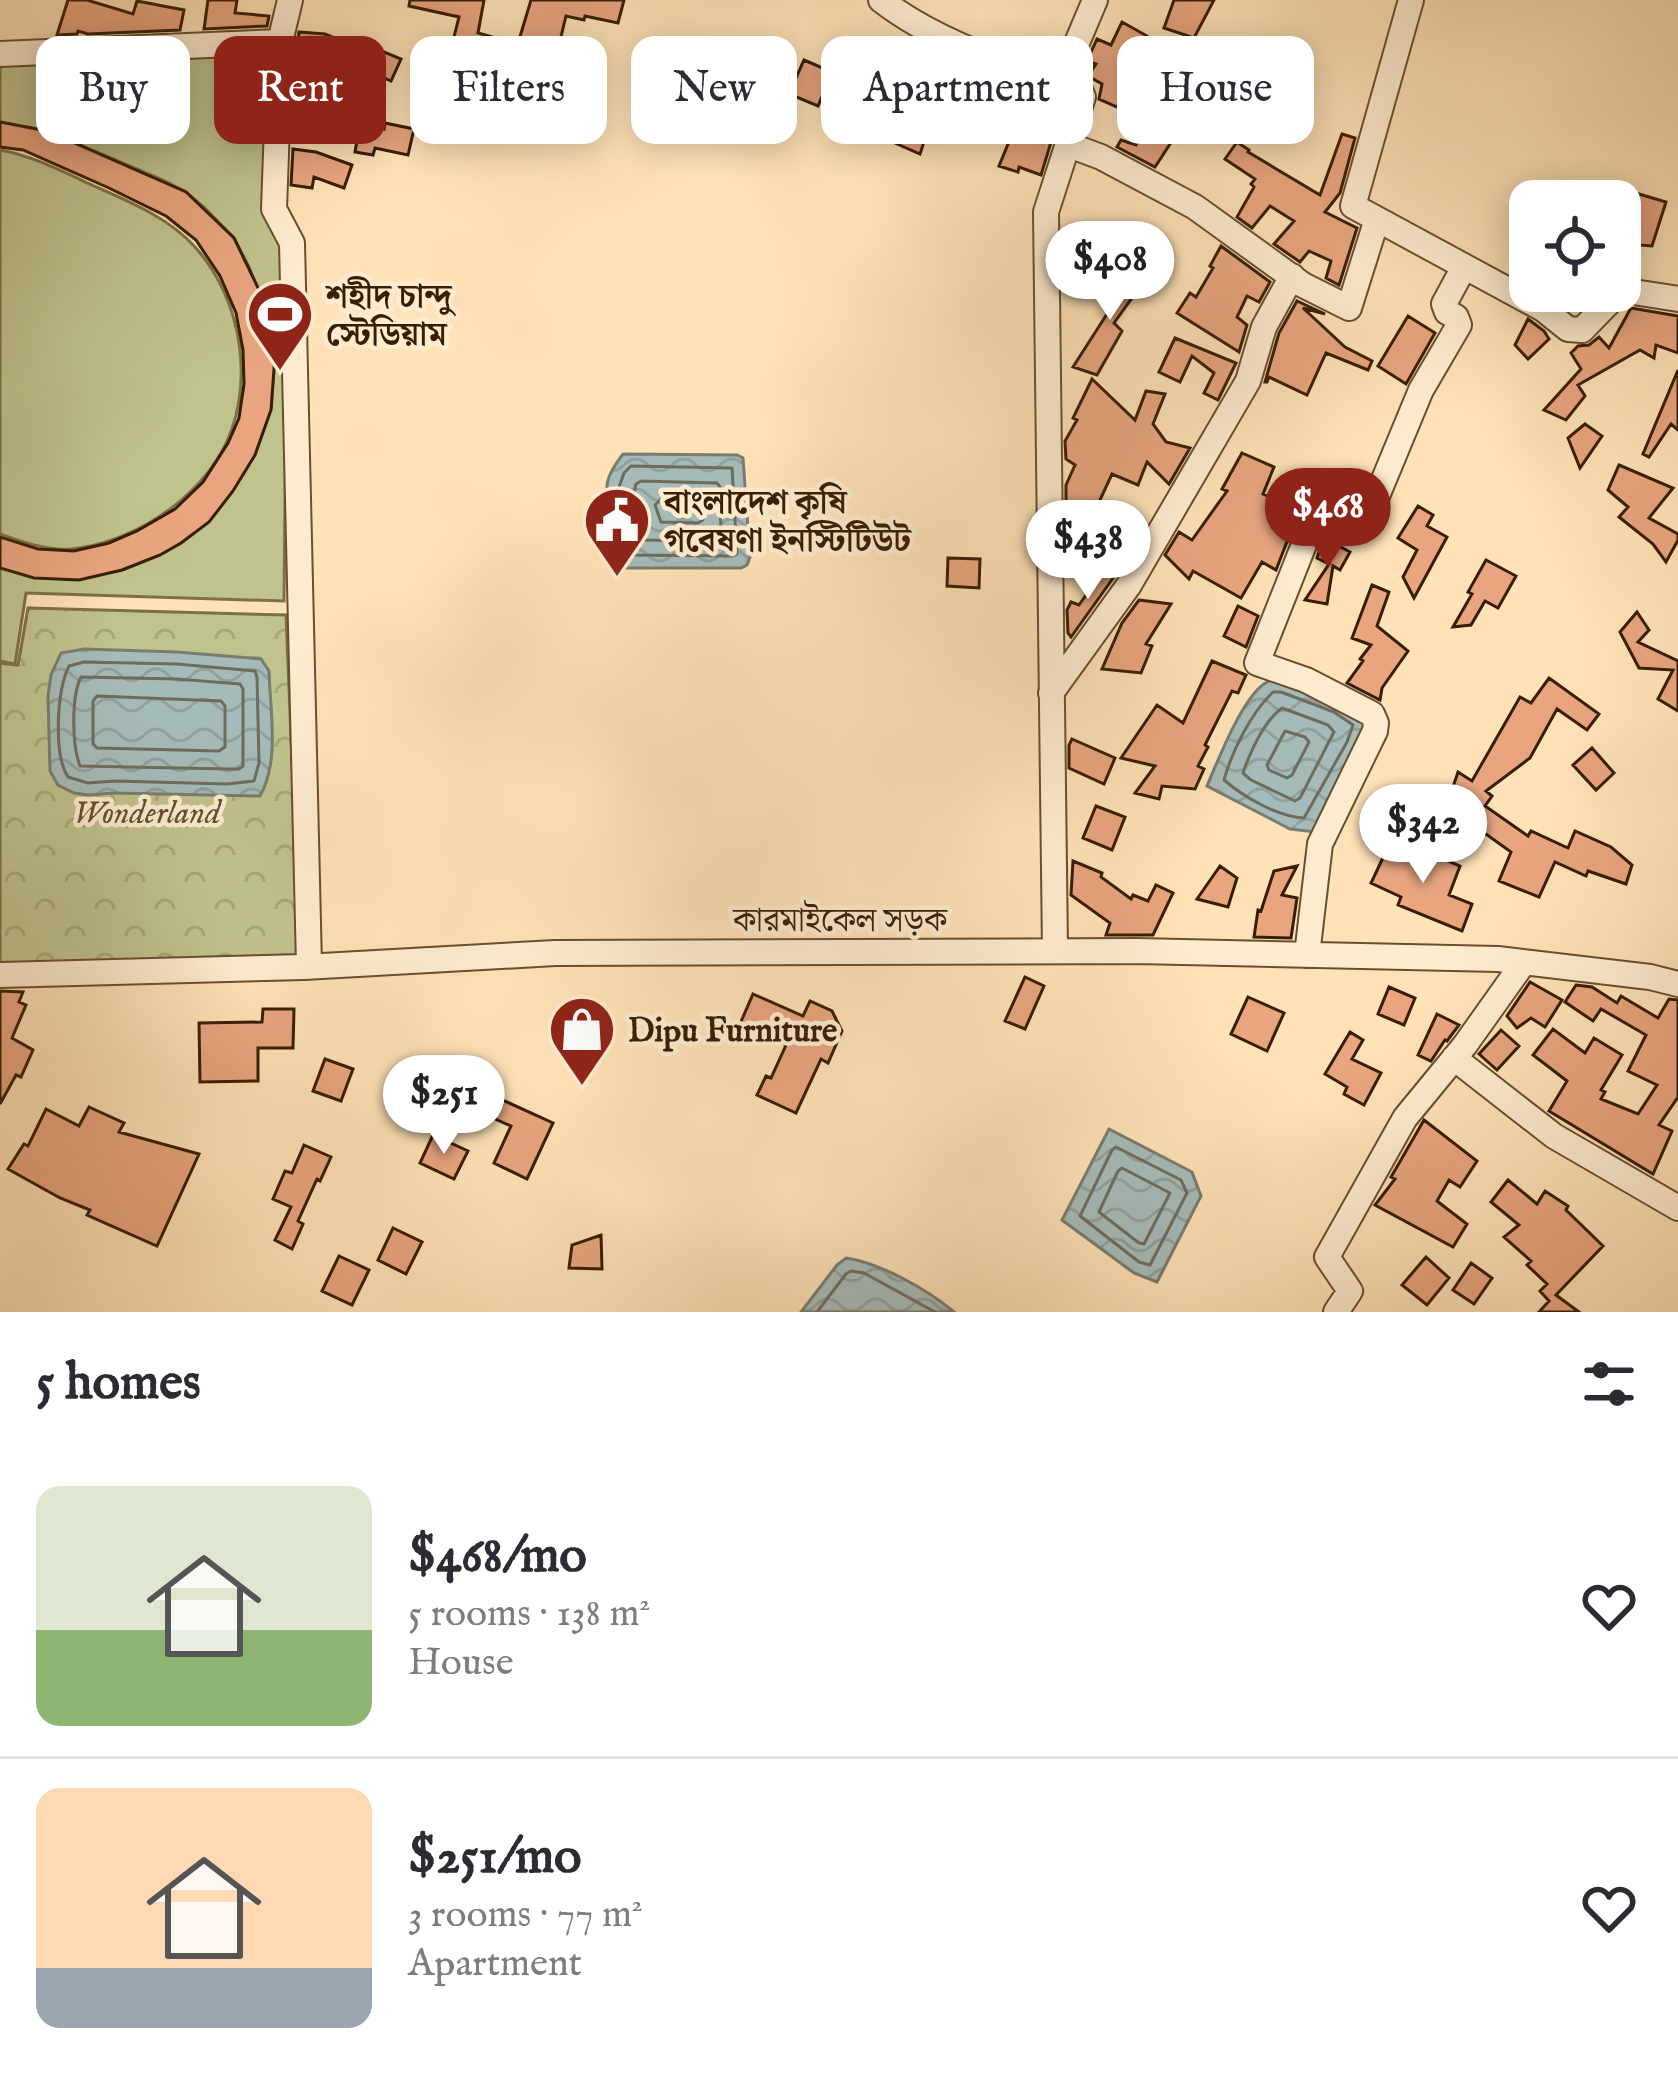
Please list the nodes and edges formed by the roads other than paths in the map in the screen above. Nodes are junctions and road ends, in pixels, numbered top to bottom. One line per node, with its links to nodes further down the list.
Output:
1 (290, 0): 5 (street)
2 (881, 0): 6 (street)
3 (1095, 0): 7 (street)
4 (1411, 0): 12 (street)
5 (281, 36)
6 (940, 36)
7 (1080, 36)
8 (214, 45): 9 (street)
9 (0, 54)
10 (276, 144): 20 (street)
11 (1069, 145): 14 (street); 16 (street)
12 (1378, 219): 13 (street); 14 (street)
13 (1464, 267): 15 (street); 18 (street)
14 (1292, 276): 16 (street)
15 (1678, 299)
16 (1052, 692): 17 (street)
17 (1055, 951): 18 (street, কারমাইকেল সড়ক); 20 (street, কারমাইকেল সড়ক)
18 (1307, 955): 19 (street, কারমাইকেল সড়ক)
19 (1525, 962): 22 (street, কারমাইকেল সড়ক); 23 (street)
20 (309, 966): 21 (street, কারমাইকেল সড়ক)
21 (0, 975)
22 (1678, 984)
23 (1454, 1058): 24 (street); 25 (street)
24 (1678, 1208)
25 (1336, 1312)

